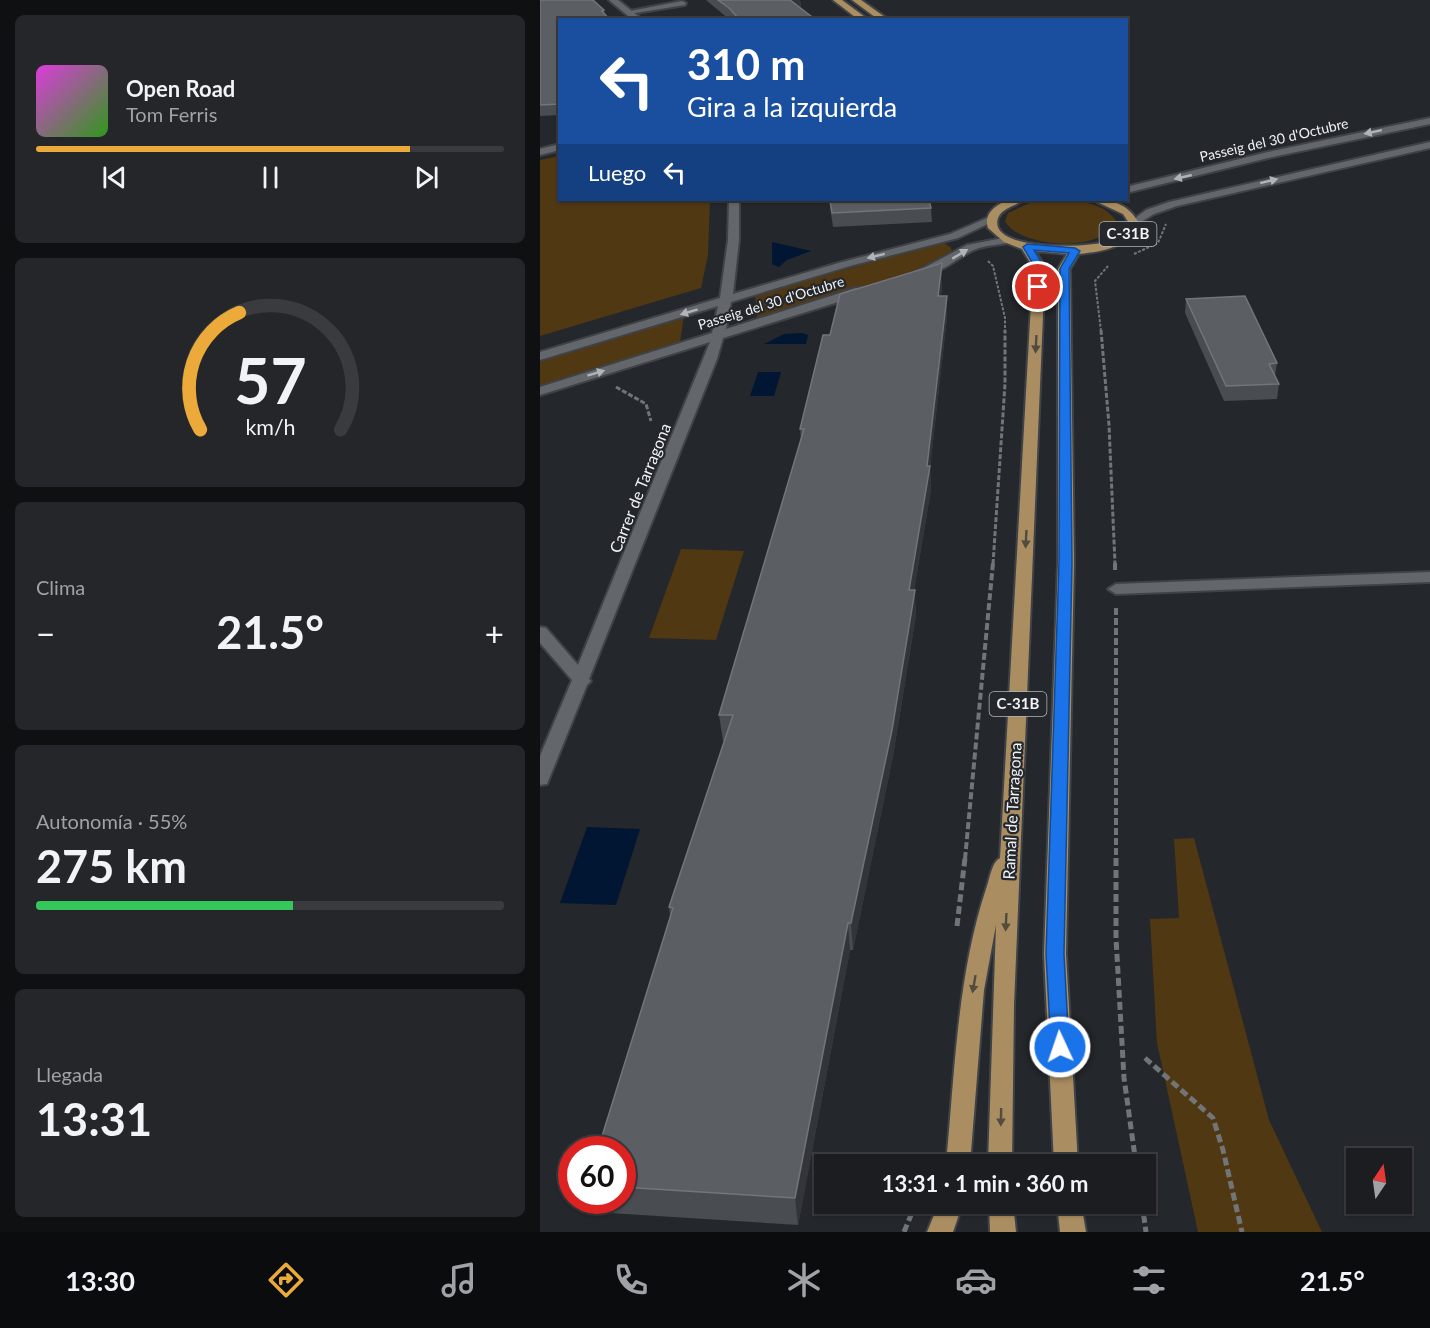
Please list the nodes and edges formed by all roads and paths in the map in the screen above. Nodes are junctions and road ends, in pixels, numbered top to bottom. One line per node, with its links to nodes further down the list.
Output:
1 (613, 0): 5 (street)
2 (837, 0): 7 (main road)
3 (856, 0): 8 (main road)
4 (682, 3): 5 (street)
5 (629, 12): 6 (street)
6 (636, 18)
7 (862, 18)
8 (882, 18)
9 (1430, 121): 13 (street, Passeig del 30 d'Octubre, one-way to 13)
10 (1430, 145): 17 (street, one-way to 10)
11 (558, 148): 12 (street)
12 (540, 152)
13 (1128, 190)
14 (734, 201): 28 (street, Carrer de Tarragona)
15 (1103, 201): 19 (main road, C-31B)
16 (1004, 202): 18 (main road)
17 (1182, 202): 19 (street); 24 (path)
18 (991, 220): 20 (main road, C-31B); 28 (street, Passeig del 30 d'Octubre, one-way to 28)
19 (1134, 223): 23 (main road, C-31B)
20 (1008, 240): 21 (street); 22 (main road, C-31B)
21 (974, 246): 26 (street, one-way to 21); 40 (path)
22 (1027, 247): 23 (main road, C-31B); 39 (main road, Ramal de Tarragona / C-31B, one-way to 39)
23 (1075, 251): 44 (main road, C-31B)
24 (1126, 258)
25 (1116, 263): 35 (path)
26 (904, 278)
27 (870, 288): 29 (street, Passeig del 30 d'Octubre)
28 (726, 300): 29 (street, Carrer de Tarragona); 30 (street, Passeig del 30 d'Octubre, one-way to 30)
29 (718, 335): 32 (street, Passeig del 30 d'Octubre, one-way to 29); 37 (street, Carrer de Tarragona)
30 (540, 356)
31 (611, 384): 33 (path)
32 (540, 390)
33 (651, 421)
34 (1430, 577): 35 (street)
35 (1116, 589): 45 (path)
36 (540, 632): 37 (street)
37 (582, 681): 38 (street, Carrer de Tarragona)
38 (540, 779)
39 (1010, 847): 42 (main road, C-31B, one-way to 42); 43 (main road, Ramal de Tarragona / C-31B, one-way to 43)
40 (957, 928)
41 (1145, 1058): 56 (path)
42 (959, 1154)
43 (1000, 1154)
44 (1065, 1154)
45 (1135, 1154)
46 (911, 1214): 51 (path)
47 (947, 1214): 52 (main road)
48 (1002, 1214): 53 (main road)
49 (1071, 1214): 54 (main road)
50 (1144, 1214): 55 (path)
51 (904, 1232)
52 (940, 1232)
53 (1003, 1232)
54 (1073, 1232)
55 (1146, 1232)
56 (1242, 1232)

